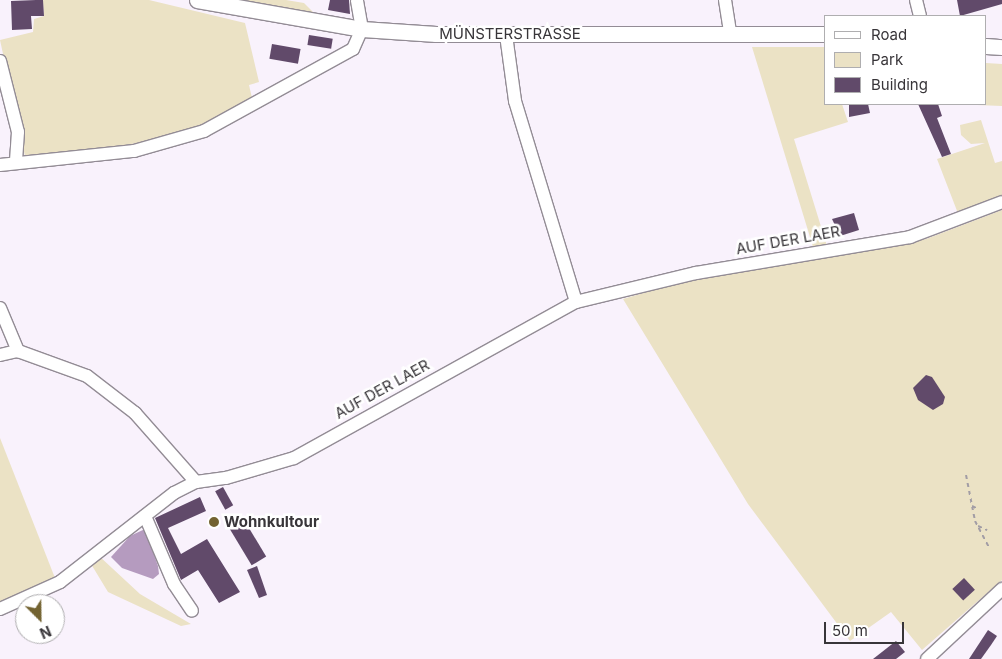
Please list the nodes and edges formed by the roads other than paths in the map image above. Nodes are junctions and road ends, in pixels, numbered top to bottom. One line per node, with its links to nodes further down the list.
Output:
1 (197, 0): 6 (main road, MÜNSTERSTRASSE)
2 (357, 0): 6 (street)
3 (725, 0): 7 (street)
4 (916, 0): 5 (street)
5 (920, 15)
6 (362, 29): 9 (main road, MÜNSTERSTRASSE); 13 (street)
7 (730, 32): 8 (main road, MÜNSTERSTRASSE); 9 (main road, MÜNSTERSTRASSE)
8 (824, 34)
9 (506, 35): 16 (street)
10 (987, 46): 11 (main road)
11 (1002, 47)
12 (0, 60): 13 (street)
13 (16, 160): 14 (street)
14 (0, 165)
15 (1002, 202): 16 (street, AUF DER LAER)
16 (576, 302): 20 (street, AUF DER LAER)
17 (0, 308): 18 (street)
18 (18, 351): 19 (street); 20 (street)
19 (0, 355)
20 (196, 482): 21 (street, AUF DER LAER)
21 (145, 516): 23 (street, AUF DER LAER); 24 (street)
22 (1002, 589): 25 (street)
23 (0, 609)
24 (192, 611)
25 (926, 659)

